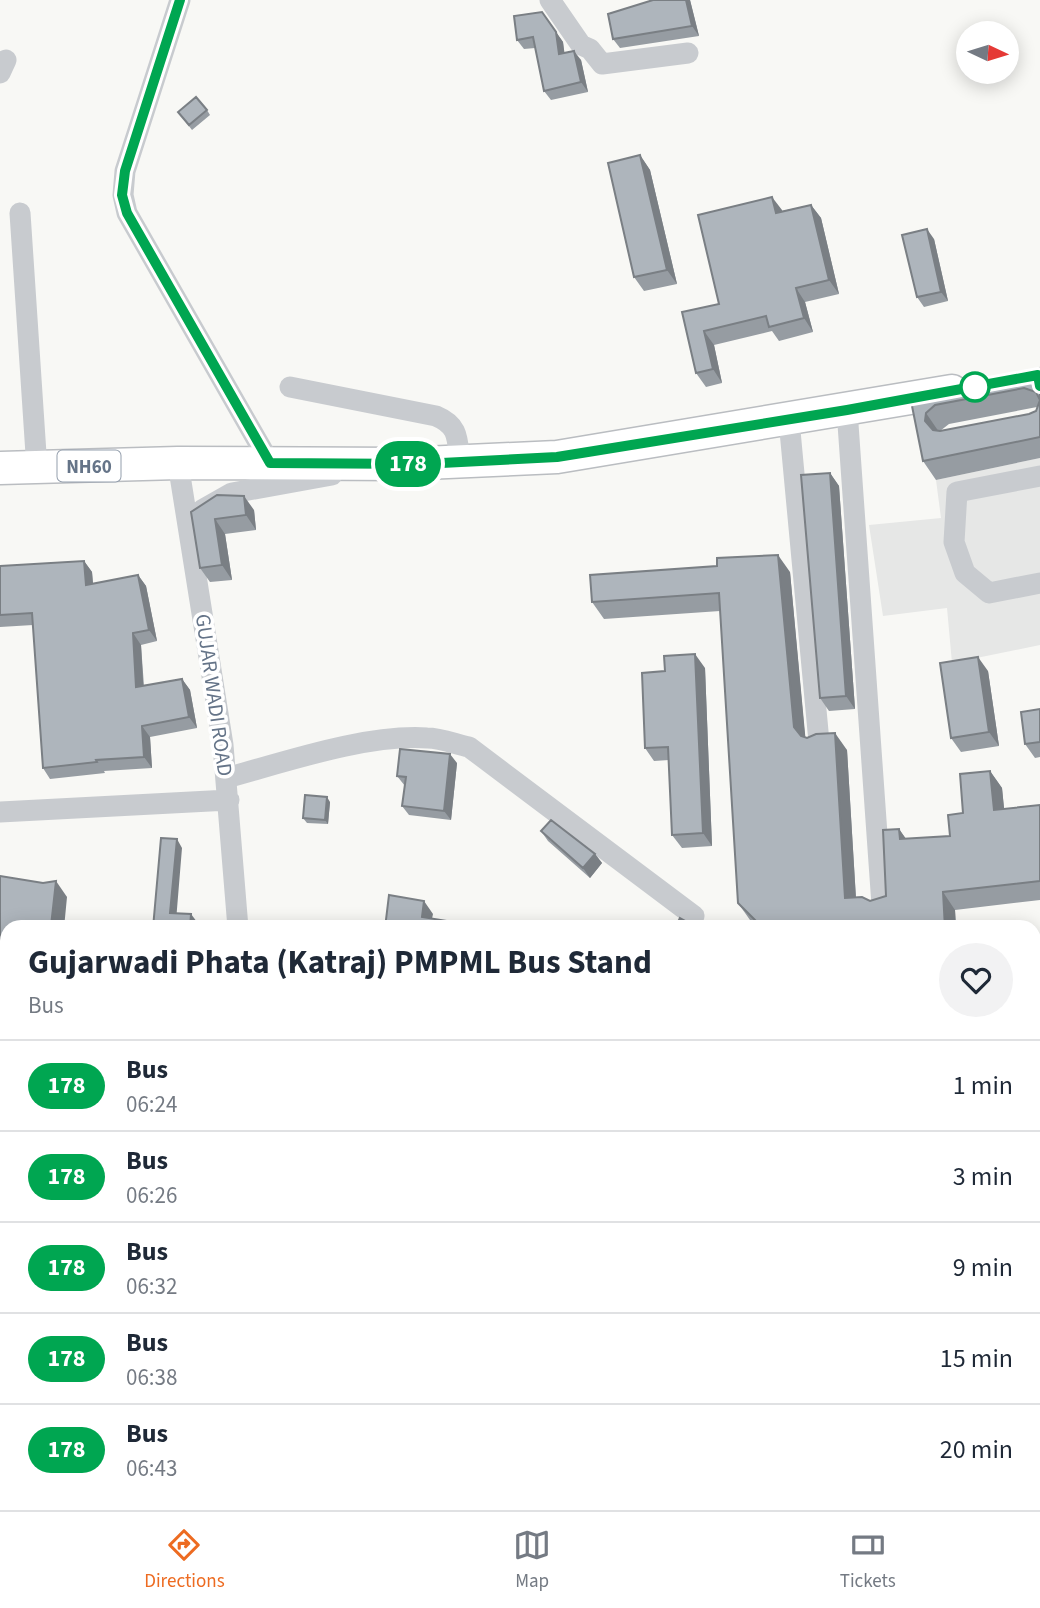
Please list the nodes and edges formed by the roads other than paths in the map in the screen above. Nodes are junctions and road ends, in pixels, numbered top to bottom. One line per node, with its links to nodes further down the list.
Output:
1 (180, 0): 10 (street)
2 (550, 0): 3 (street)
3 (688, 52)
4 (20, 214): 14 (street)
5 (983, 385): 7 (highway, NH60)
6 (290, 387): 11 (street)
7 (847, 410): 8 (highway, NH60); 22 (street)
8 (789, 420): 11 (highway, NH60); 18 (street)
9 (178, 463): 10 (highway, NH60); 14 (highway, NH60); 16 (street, GUJAR WADI ROAD)
10 (270, 463): 12 (highway, NH60)
11 (460, 463): 12 (highway, NH60)
12 (403, 464): 16 (street)
13 (0, 468): 14 (highway, NH60)
14 (37, 468)
15 (1040, 476): 17 (street)
16 (187, 520): 19 (street, GUJAR WADI ROAD)
17 (1040, 583)
18 (819, 741)
19 (226, 778): 20 (street, GUJAR WADI ROAD); 23 (street)
20 (229, 800): 21 (street); 24 (street, GUJAR WADI ROAD)
21 (0, 812)
22 (882, 905)
23 (694, 916)
24 (237, 920)

